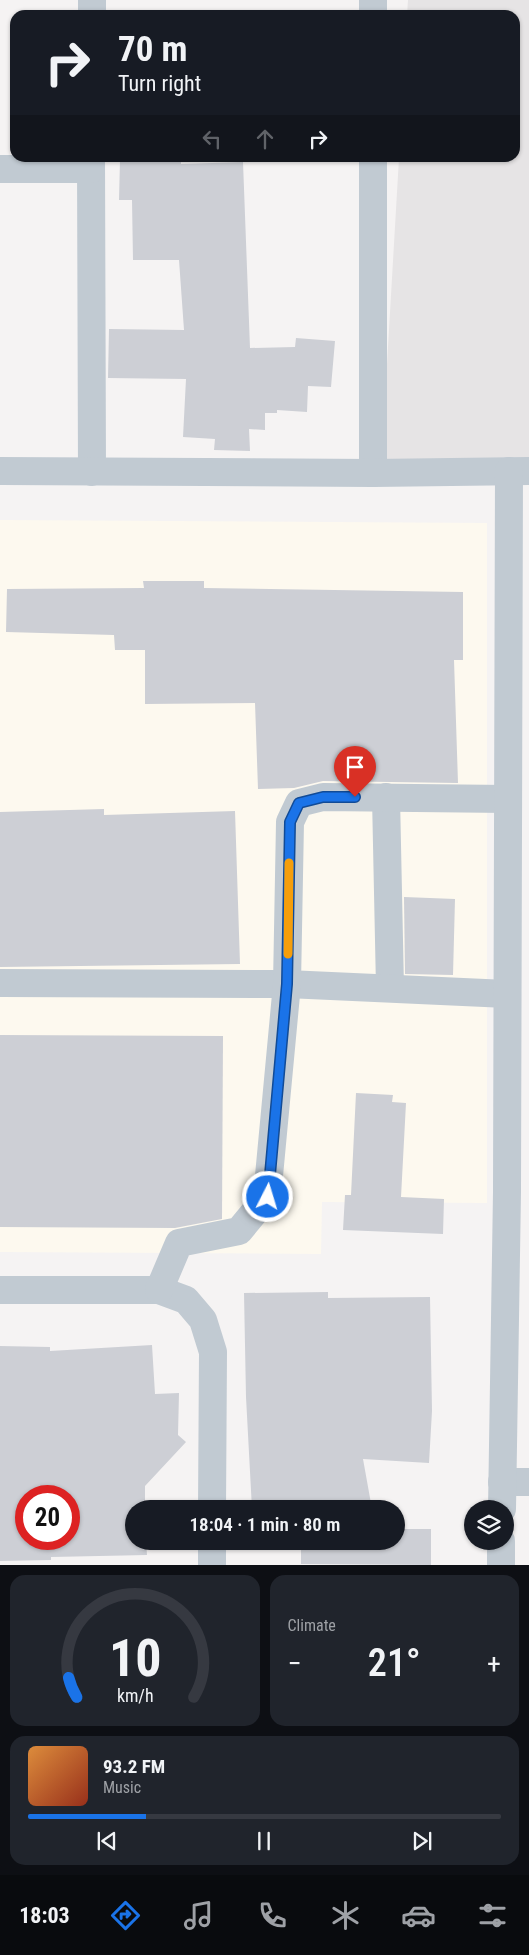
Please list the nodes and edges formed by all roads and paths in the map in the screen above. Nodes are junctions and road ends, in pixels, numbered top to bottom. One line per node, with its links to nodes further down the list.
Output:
1 (373, 162): 7 (street)
2 (91, 163): 3 (street); 6 (street)
3 (0, 169)
4 (0, 471): 6 (street)
5 (519, 471): 7 (street); 9 (street)
6 (92, 472): 7 (street)
7 (373, 473)
8 (386, 797): 9 (street); 11 (street); 12 (street)
9 (508, 799): 13 (street)
10 (0, 983): 11 (street)
11 (287, 984): 12 (street); 16 (street)
12 (390, 988): 13 (street)
13 (508, 994): 14 (street)
14 (518, 1192): 17 (street)
15 (0, 1290): 16 (street)
16 (158, 1290): 19 (street)
17 (502, 1482): 18 (street); 20 (street)
18 (529, 1482)
19 (212, 1500)
20 (502, 1500)
21 (212, 1550): 23 (street)
22 (502, 1550): 24 (street)
23 (212, 1565)
24 (501, 1565)

